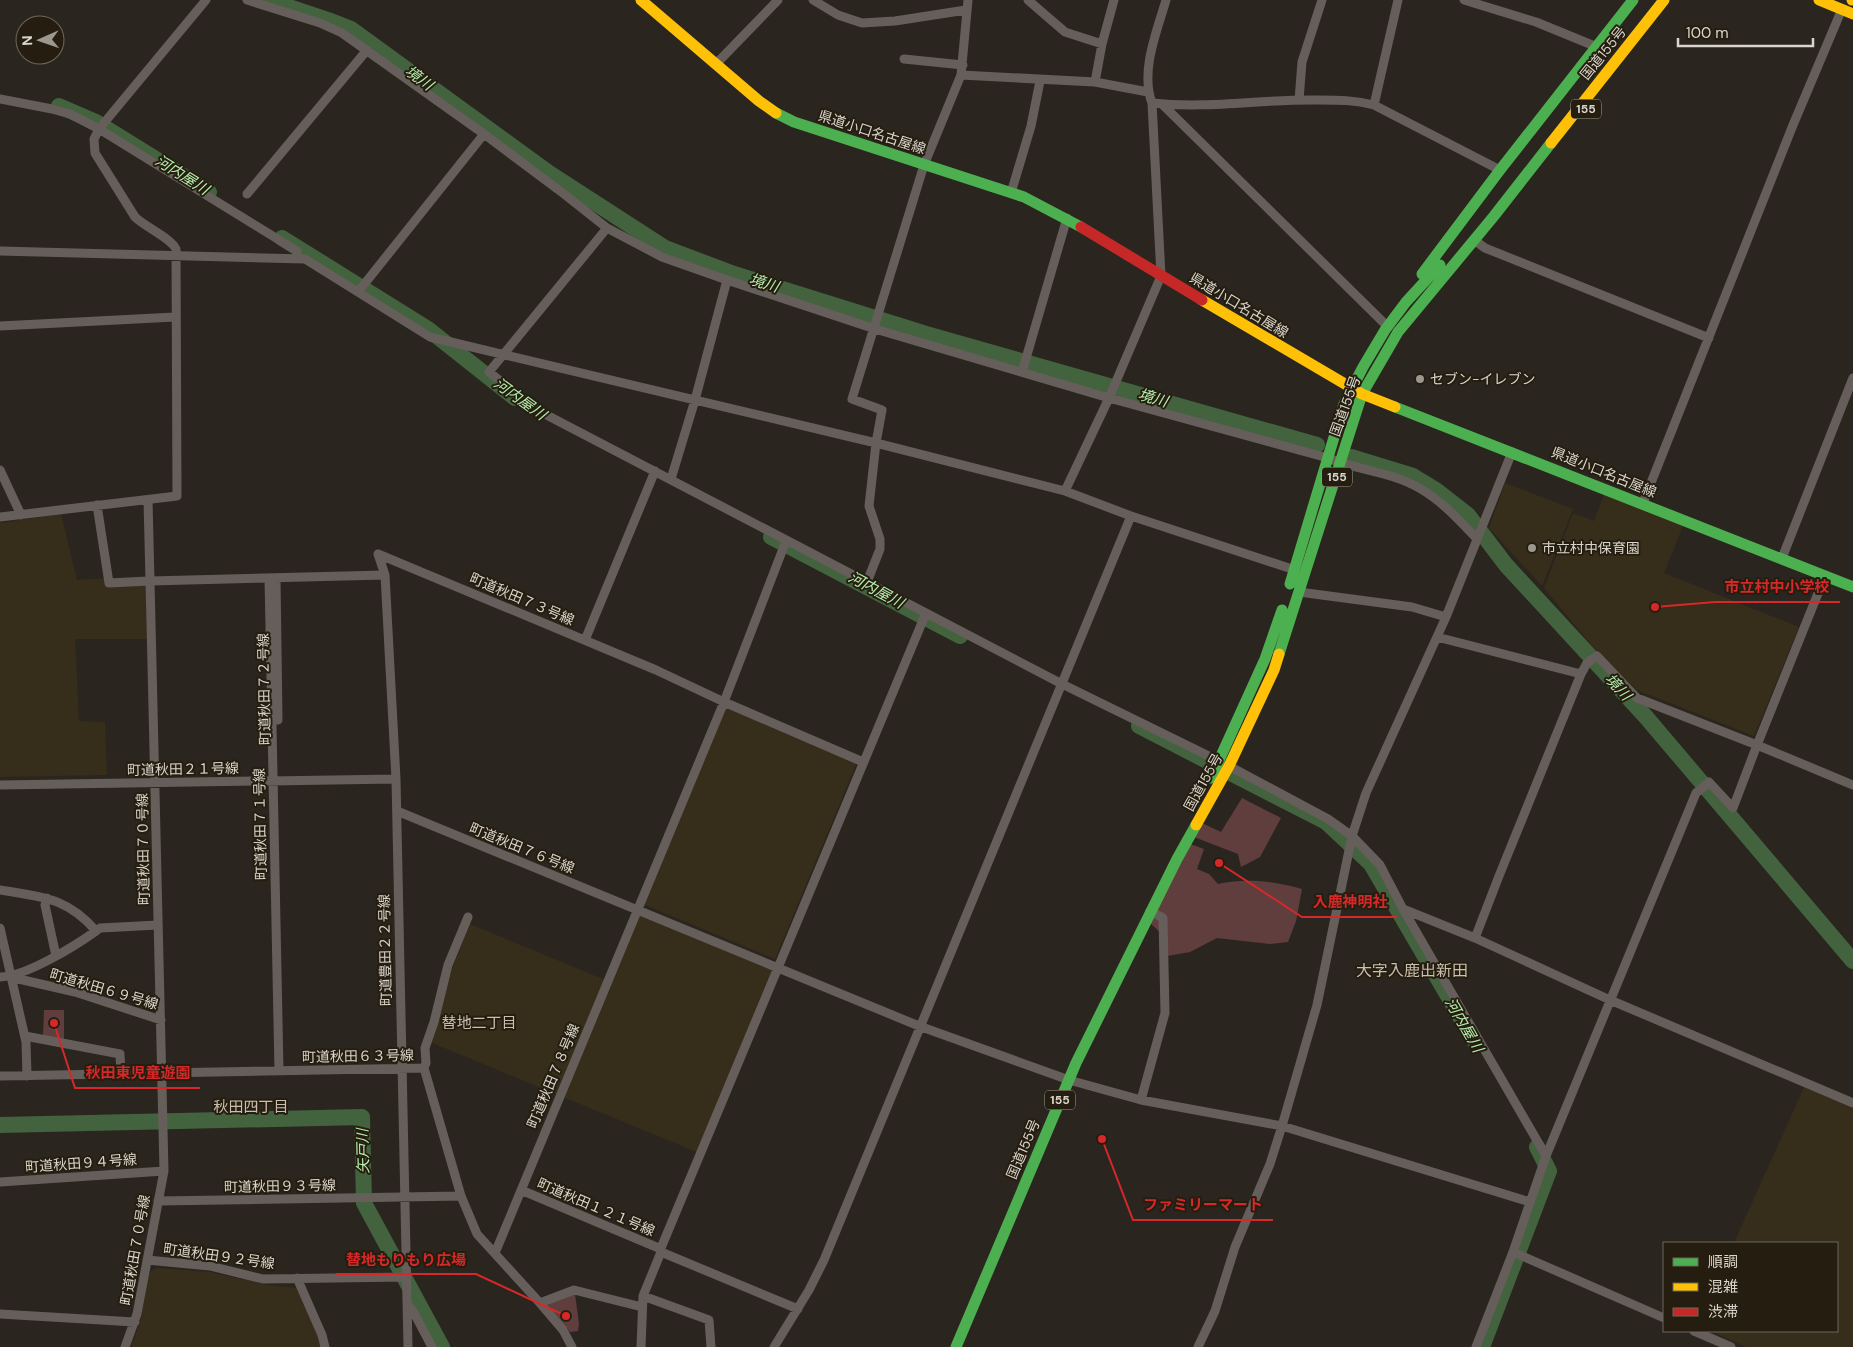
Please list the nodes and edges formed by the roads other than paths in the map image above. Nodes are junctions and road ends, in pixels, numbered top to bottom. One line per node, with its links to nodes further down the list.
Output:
1 (206, 0): 36 (street)
2 (247, 0): 23 (street)
3 (641, 0): 25 (main road, 県道小口名古屋線)
4 (778, 0): 25 (street)
5 (813, 0): 19 (street)
6 (968, 0): 19 (street)
7 (1028, 0): 21 (street)
8 (1114, 0): 21 (street)
9 (1166, 0): 30 (street)
10 (1322, 0): 32 (street)
11 (1398, 0): 35 (street)
12 (1464, 0): 22 (street)
13 (1634, 0): 22 (main road, 155)
14 (1657, 0): 40 (main road, 国道155号 / 155)
15 (1664, 0): 40 (main road, 国道155号 / 155)
16 (1676, 0): 43 (main road, 155)
17 (1819, 0): 18 (main road)
18 (1842, 9): 20 (main road); 58 (street)
19 (966, 10): 26 (street)
20 (1853, 14)
21 (1102, 44): 29 (street)
22 (1597, 47): 39 (main road, 155)
23 (367, 50): 37 (street); 42 (street)
24 (904, 59): 26 (street)
25 (716, 64): 38 (main road, 県道小口名古屋線)
26 (963, 65): 27 (street)
27 (961, 75): 28 (street); 38 (street)
28 (1040, 80): 29 (street); 41 (street)
29 (1096, 82): 30 (street)
30 (1148, 92): 33 (street)
31 (0, 99): 36 (street)
32 (1299, 100): 34 (street); 35 (street)
33 (1152, 103): 34 (street); 50 (street)
34 (1162, 104): 56 (street)
35 (1374, 105): 39 (street)
36 (99, 129): 48 (street); 49 (street)
37 (484, 134): 45 (street); 52 (street)
38 (924, 166): 41 (main road, 県道小口名古屋線); 57 (street)
39 (1500, 170): 53 (main road, 155)
40 (1524, 172): 43 (main road, 国道155号 / 155); 53 (main road, 国道155号 / 155)
41 (1011, 193): 44 (main road, 県道小口名古屋線)
42 (247, 194)
43 (1494, 216): 46 (main road, 国道155号 / 155)
44 (1067, 218): 50 (main road, 県道小口名古屋線); 60 (street)
45 (607, 228): 51 (street); 59 (street)
46 (1474, 240): 58 (street); 62 (main road, 国道155号 / 155)
47 (0, 250): 48 (street)
48 (176, 255): 49 (street); 54 (street)
49 (298, 258): 52 (street)
50 (1161, 276): 62 (main road, 県道小口名古屋線); 63 (street)
51 (727, 280): 57 (street); 64 (street)
52 (358, 292): 59 (street)
53 (1401, 308): 56 (main road, 国道155号 / 155)
54 (175, 317): 55 (street); 73 (street)
55 (0, 326)
56 (1388, 326): 62 (main road, 国道155号 / 155)
57 (875, 327): 60 (street); 65 (street)
58 (1709, 338): 74 (street)
59 (505, 353): 64 (street); 70 (street)
60 (1022, 372): 63 (street)
61 (1853, 378): 82 (street)
62 (1357, 391): 66 (main road, 県道小口名古屋線); 67 (main road, 国道155号 / 155); 68 (main road, 国道155号 / 155)
63 (1110, 398): 67 (street); 72 (street)
64 (696, 400): 65 (street); 71 (street)
65 (876, 443): 72 (street); 88 (street)
66 (1512, 452): 74 (main road, 県道小口名古屋線); 79 (street)
67 (1328, 458): 68 (street); 83 (main road, 国道155号 / 155)
68 (1341, 463): 79 (street); 90 (main road, 国道155号 / 155)
69 (0, 470): 76 (street)
70 (655, 471): 71 (street); 94 (street)
71 (671, 480): 80 (street)
72 (1065, 491): 77 (street)
73 (148, 500): 75 (street); 87 (street, 町道秋田７０号線)
74 (1643, 503): 82 (main road, 県道小口名古屋線)
75 (97, 505): 76 (street); 87 (street)
76 (21, 515): 78 (street)
77 (1131, 516): 83 (street); 96 (street)
78 (0, 517)
79 (1477, 539): 92 (street)
80 (786, 540): 88 (street); 97 (street, 町道秋田７８号線)
81 (378, 554): 84 (street, 町道豊田２２号線); 94 (street, 町道秋田７３号線)
82 (1782, 558): 85 (main road, 県道小口名古屋線)
83 (1295, 570): 100 (main road, 国道155号 / 155)
84 (385, 575): 86 (street); 101 (street, 町道豊田２２号線)
85 (1825, 576): 89 (main road, 県道小口名古屋線); 98 (street)
86 (272, 578): 87 (street); 102 (street, 町道秋田７１号線)
87 (150, 580): 103 (street, 町道秋田７０号線)
88 (867, 582): 91 (street)
89 (1853, 587)
90 (1299, 592): 92 (street); 100 (main road, 国道155号 / 155)
91 (926, 613): 96 (street); 99 (street)
92 (1446, 617): 93 (street)
93 (1437, 637): 95 (street); 107 (street)
94 (585, 640): 97 (street, 町道秋田７３号線)
95 (1581, 674): 98 (street); 117 (street)
96 (1062, 684): 100 (street); 124 (street)
97 (724, 702): 99 (street, 町道秋田７３号線); 111 (street, 町道秋田７８号線)
98 (1757, 745): 105 (street); 122 (street)
99 (863, 762): 119 (street)
100 (1224, 764): 107 (street); 112 (main road, 国道155号 / 155)
101 (396, 779): 102 (street, 町道秋田２１号線); 106 (street, 町道豊田２２号線)
102 (276, 781): 103 (street, 町道秋田２１号線); 128 (street, 町道秋田７１号線)
103 (155, 782): 104 (street, 町道秋田２１号線); 114 (street, 町道秋田７０号線)
104 (0, 785)
105 (1853, 785)
106 (397, 811): 111 (street, 町道秋田７６号線); 126 (street, 町道豊田２２号線)
107 (1352, 836): 110 (street); 136 (street)
108 (0, 890): 109 (street)
109 (47, 898): 116 (street); 118 (street)
110 (1403, 909): 117 (street); 137 (street)
111 (637, 911): 119 (street, 町道秋田７６号線); 140 (street, 町道秋田７８号線)
112 (1150, 911): 133 (main road, 国道155号 / 155); 134 (street)
113 (468, 918): 127 (street)
114 (158, 924): 116 (street); 123 (street, 町道秋田７０号線)
115 (0, 928): 121 (street)
116 (96, 931): 118 (street)
117 (1475, 938): 122 (street)
118 (56, 956): 121 (street)
119 (777, 968): 124 (street, 町道秋田７６号線); 145 (street)
120 (0, 977): 121 (street)
121 (10, 977): 123 (street, 町道秋田６９号線); 125 (street)
122 (1610, 1000): 135 (street); 137 (street)
123 (161, 1020): 129 (street, 町道秋田７０号線)
124 (920, 1026): 133 (street, 町道秋田７６号線); 155 (street)
125 (25, 1036): 130 (street); 132 (street)
126 (401, 1068): 127 (street, 町道秋田６３号線); 128 (street, 町道秋田６３号線); 142 (street, 町道豊田２２号線)
127 (424, 1068): 141 (street, 町道秋田６３号線)
128 (282, 1071): 129 (street, 町道秋田６３号線)
129 (162, 1073): 130 (street, 町道秋田６３号線); 138 (street, 町道秋田７０号線)
130 (121, 1074): 132 (street, 町道秋田６３号線)
131 (0, 1076): 132 (street, 町道秋田６３号線)
132 (27, 1076)
133 (1068, 1080): 134 (street, 町道秋田７６号線); 168 (main road, 国道155号 / 155)
134 (1141, 1100): 136 (street, 町道秋田７６号線)
135 (1853, 1103)
136 (1282, 1126): 144 (street, 町道秋田７６号線); 169 (street)
137 (1546, 1156): 144 (street)
138 (164, 1171): 139 (street, 町道秋田９４号線); 143 (street, 町道秋田７０号線)
139 (0, 1182)
140 (521, 1190): 145 (street, 町道秋田１２１号線); 147 (street, 町道秋田７８号線)
141 (462, 1196): 142 (street, 町道秋田９３号線); 147 (street, 町道秋田６３号線)
142 (404, 1198): 143 (street, 町道秋田９３号線); 149 (street, 町道豊田２２号線)
143 (158, 1201): 148 (street, 町道秋田７０号線)
144 (1530, 1202): 146 (street)
145 (661, 1250): 151 (street); 155 (street, 町道秋田１２１号線)
146 (1513, 1252): 157 (street); 170 (street)
147 (495, 1253): 152 (street, 町道秋田６３号線)
148 (147, 1260): 150 (street, 町道秋田９２号線); 158 (street, 町道秋田７０号線)
149 (406, 1277): 150 (street, 町道秋田９２号線); 153 (street, 町道豊田２２号線)
150 (297, 1278): 161 (street)
151 (643, 1296): 154 (street); 166 (street)
152 (540, 1303): 154 (street); 164 (street, 町道秋田６３号線)
153 (407, 1304): 162 (street, 町道豊田２２号線); 163 (street)
154 (642, 1307): 165 (street)
155 (799, 1307): 167 (street)
156 (0, 1314): 158 (street)
157 (1663, 1318)
158 (135, 1322): 160 (street, 町道秋田７０号線)
159 (1696, 1332): 171 (street)
160 (125, 1347)
161 (325, 1347)
162 (408, 1347)
163 (432, 1347)
164 (572, 1347)
165 (641, 1347)
166 (711, 1347)
167 (774, 1347)
168 (956, 1347)
169 (1198, 1347)
170 (1476, 1347)
171 (1731, 1347)

